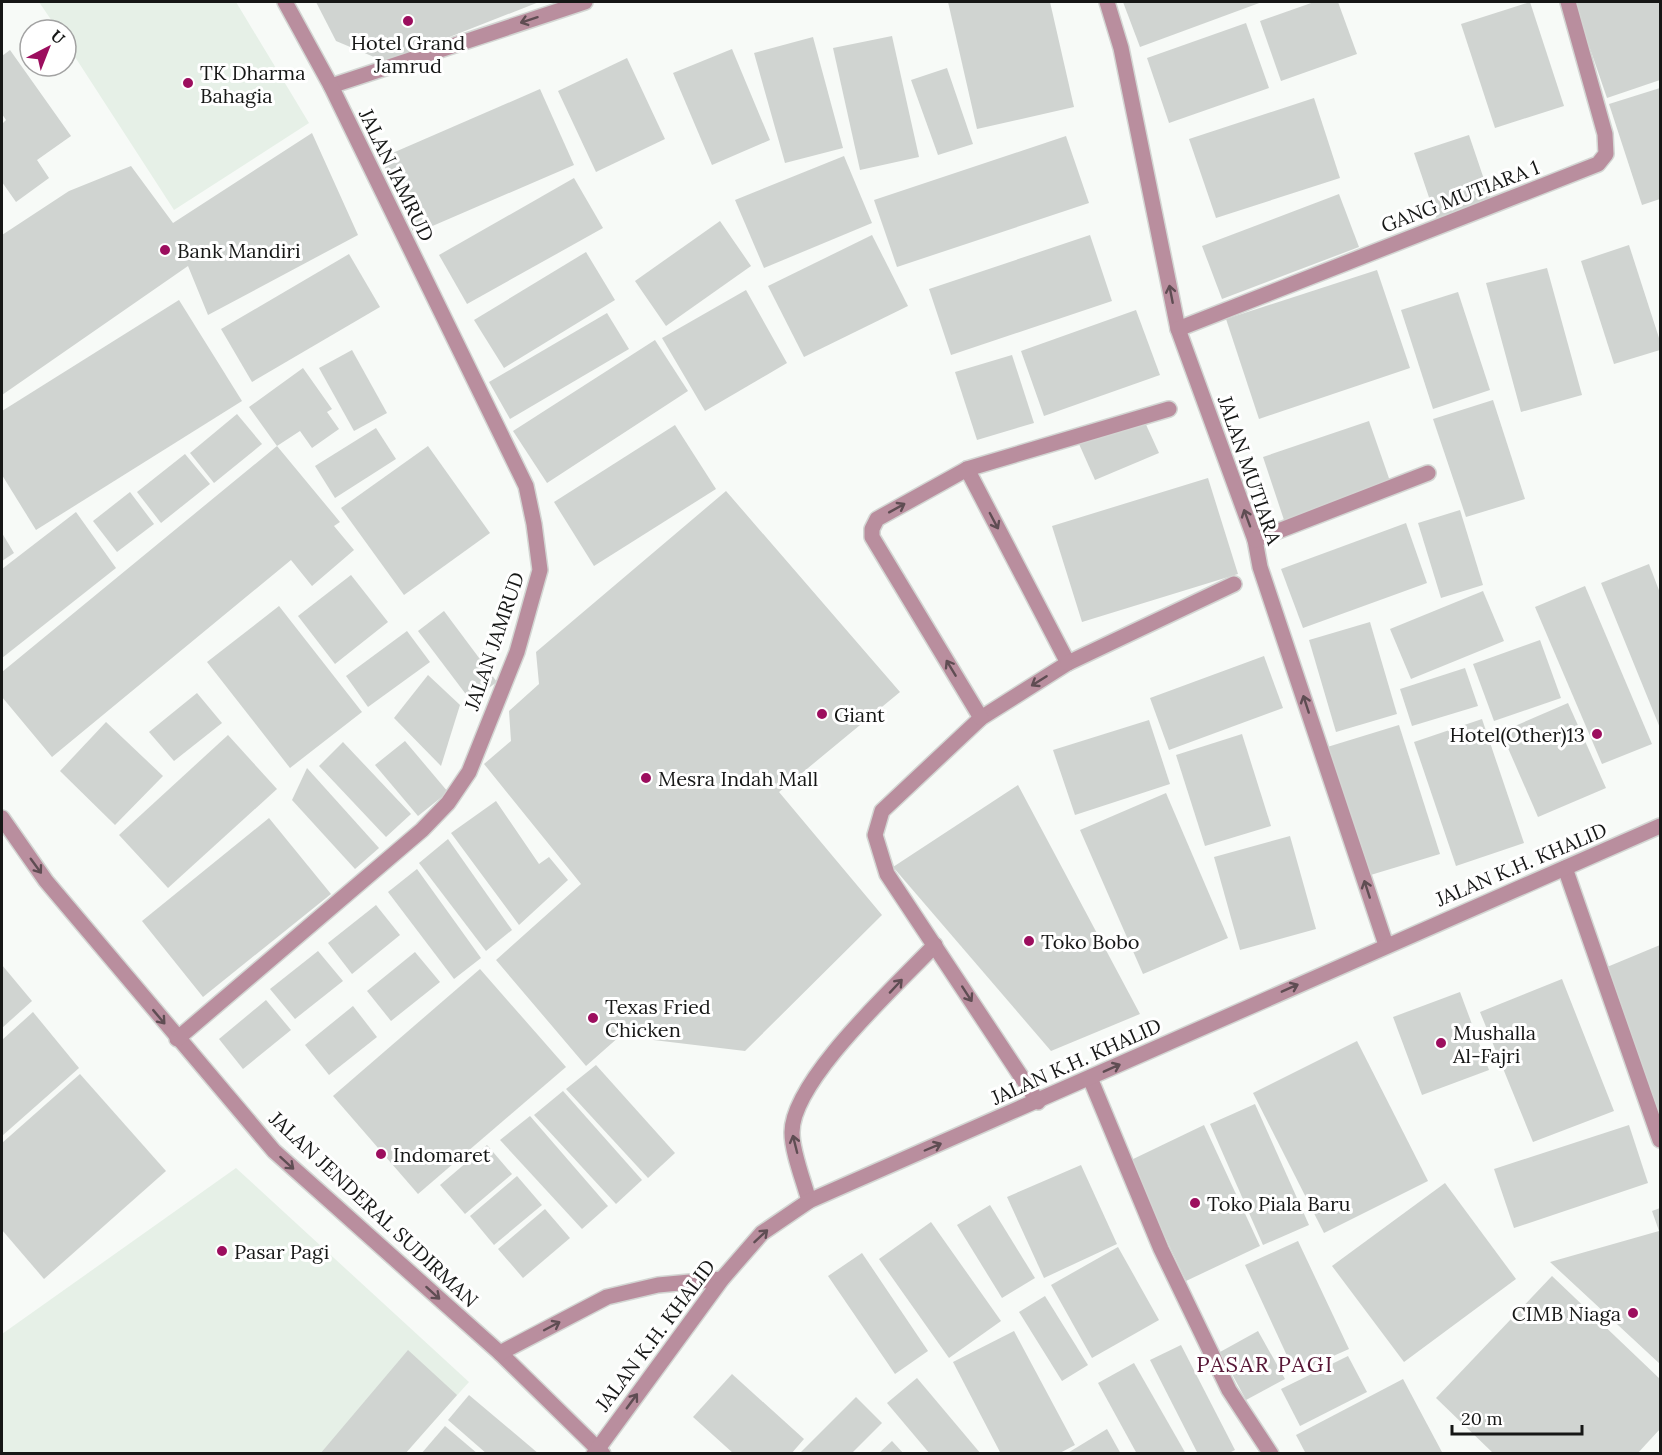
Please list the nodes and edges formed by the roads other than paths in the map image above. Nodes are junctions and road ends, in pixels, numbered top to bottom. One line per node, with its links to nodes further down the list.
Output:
1 (285, 2): 5 (street, JALAN JAMRUD)
2 (585, 2): 5 (street, one-way to 5)
3 (1107, 2): 6 (street, JALAN MUTIARA, one-way to 3)
4 (1568, 2): 6 (street, GANG MUTIARA 1)
5 (330, 86): 19 (street, JALAN JAMRUD)
6 (1178, 329): 10 (street, JALAN MUTIARA, one-way to 6)
7 (1169, 409): 8 (street)
8 (967, 469): 12 (street, one-way to 12); 13 (street, one-way to 8)
9 (1428, 473): 10 (street)
10 (1255, 540): 18 (street, JALAN MUTIARA, one-way to 10)
11 (1234, 584): 12 (street)
12 (1068, 663): 13 (street, one-way to 13)
13 (981, 718): 17 (street)
14 (2, 818): 19 (street, JALAN JENDERAL SUDIRMAN, one-way to 19)
15 (1660, 826): 16 (street, JALAN K.H. KHALID)
16 (1565, 868): 18 (street, JALAN K.H. KHALID); 22 (street)
17 (935, 945): 21 (street, one-way to 21); 23 (street, one-way to 17)
18 (1386, 945): 20 (street, JALAN K.H. KHALID, one-way to 18)
19 (177, 1039): 25 (street, JALAN JENDERAL SUDIRMAN, one-way to 25)
20 (1090, 1078): 21 (street, JALAN K.H. KHALID); 27 (street)
21 (1038, 1102): 23 (street, JALAN K.H. KHALID, one-way to 21)
22 (1660, 1140)
23 (809, 1201): 24 (street, JALAN K.H. KHALID, one-way to 23)
24 (722, 1279): 25 (street, one-way to 24); 26 (street, JALAN K.H. KHALID, one-way to 24)
25 (500, 1353): 26 (street, JALAN JENDERAL SUDIRMAN)
26 (598, 1452)
27 (1272, 1454)

